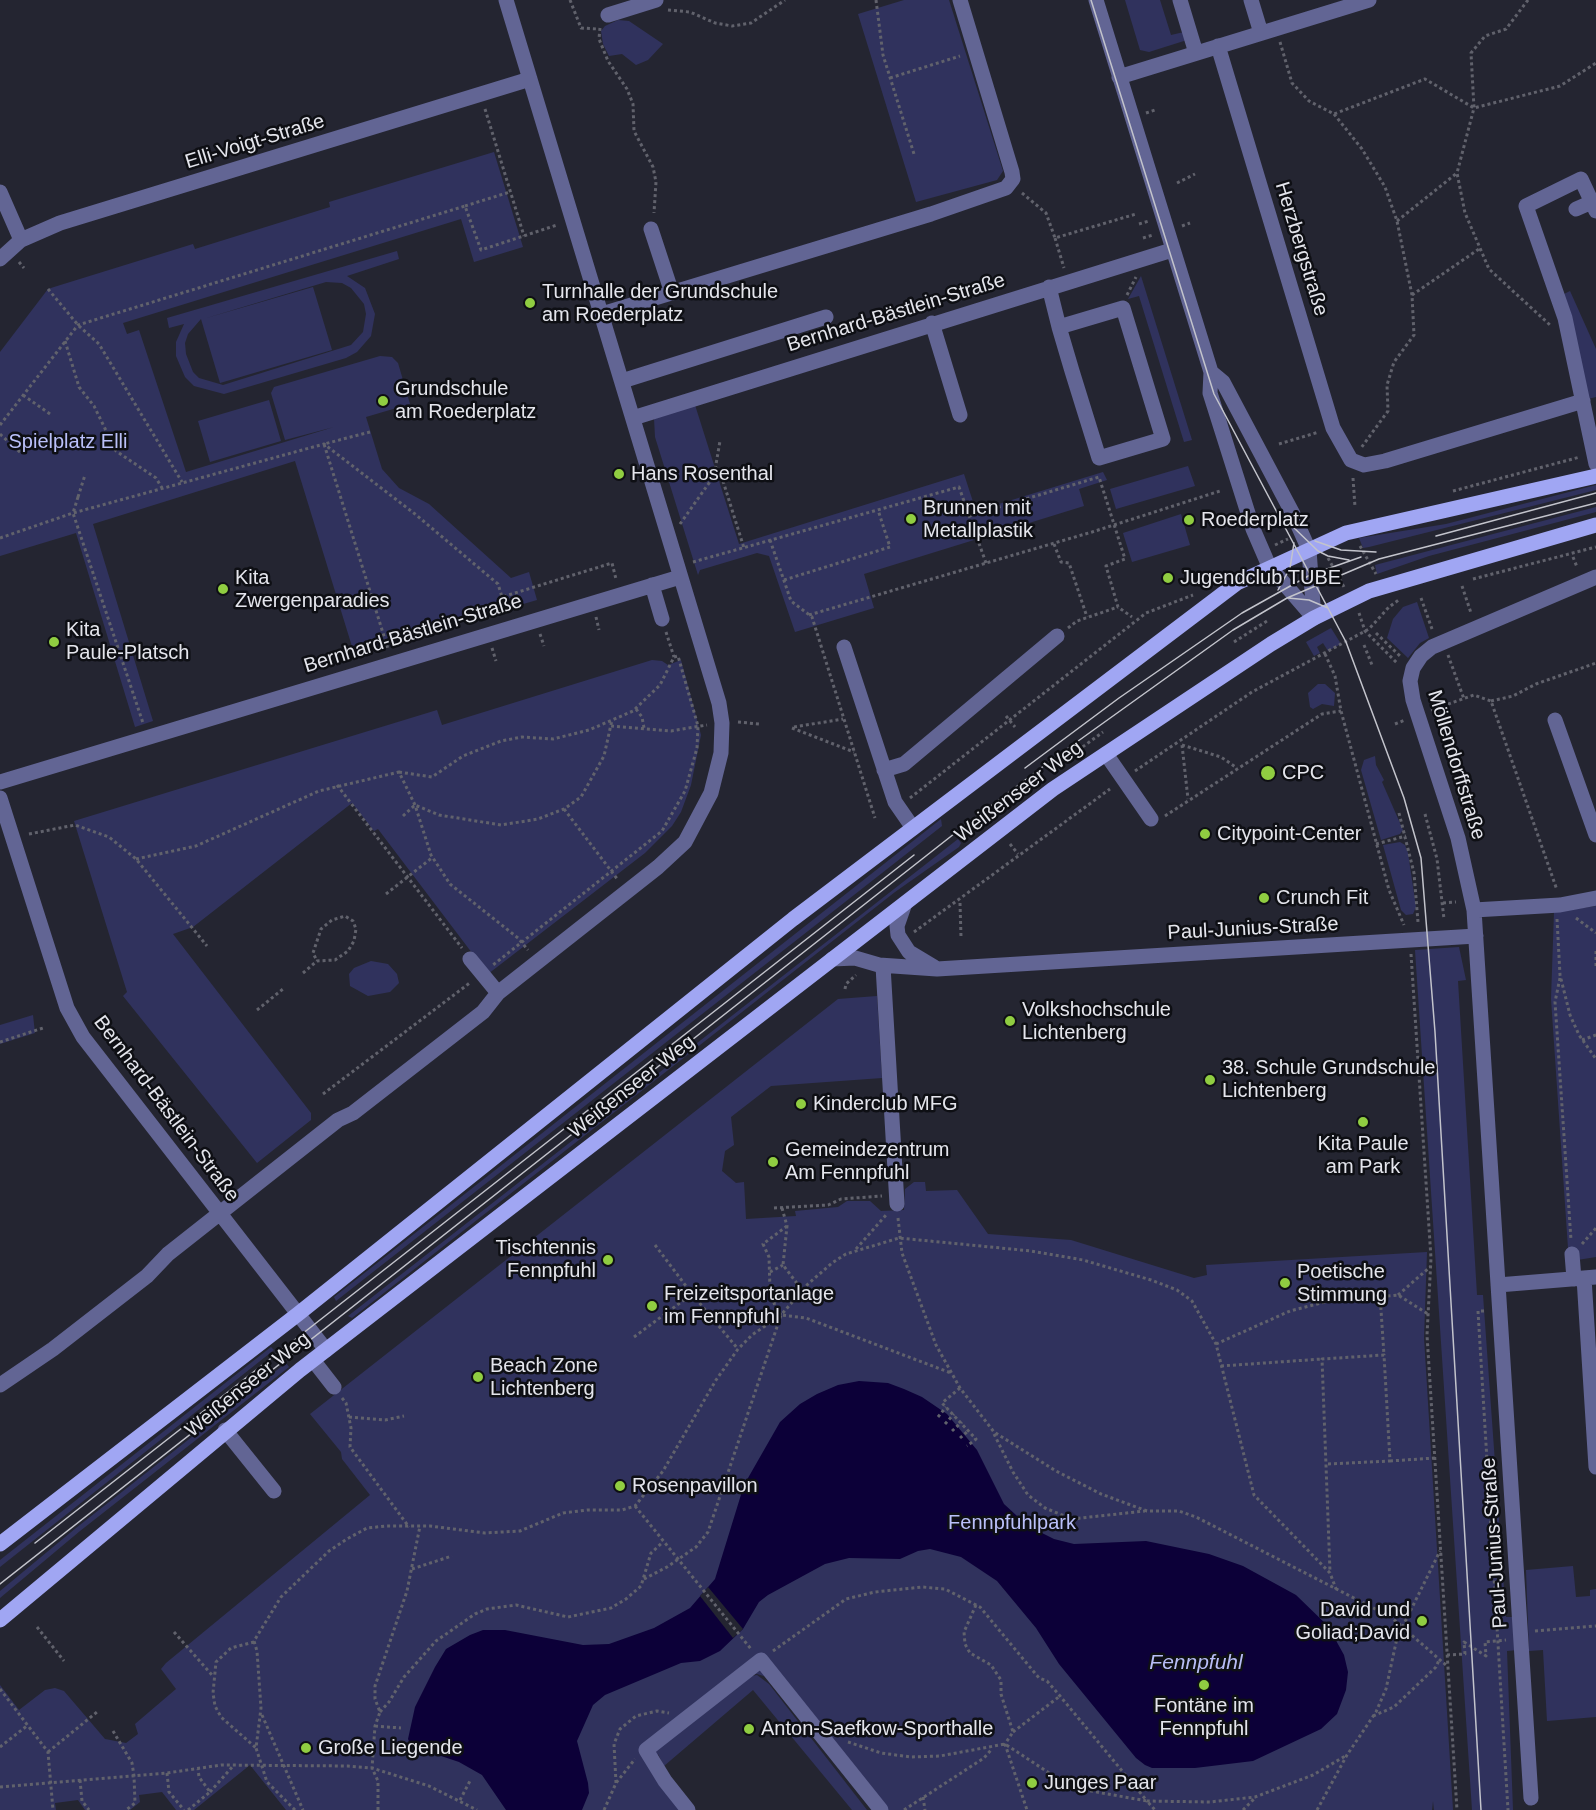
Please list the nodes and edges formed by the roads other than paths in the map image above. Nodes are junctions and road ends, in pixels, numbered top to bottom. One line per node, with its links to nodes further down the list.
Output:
1 (506, 0): 13 (street)
2 (960, 0): 22 (street)
3 (1096, 0): 12 (street)
4 (1180, 0): 11 (street)
5 (1251, 0): 9 (street)
6 (1370, 0): 9 (street)
7 (659, 5): 8 (street)
8 (607, 18)
9 (1268, 31): 10 (street)
10 (1218, 46): 11 (street); 29 (street, Herzbergstraße)
11 (1196, 53): 12 (street)
12 (1119, 77): 19 (street)
13 (530, 80): 18 (street, Elli-Voigt-Straße); 23 (street)
14 (0, 192): 18 (street)
15 (1594, 206): 16 (street); 29 (street)
16 (1576, 209)
17 (651, 229): 22 (street)
18 (21, 240): 20 (street, Elli-Voigt-Straße)
19 (1172, 250): 21 (street, Bernhard-Bästlein-Straße); 27 (street)
20 (0, 259)
21 (1049, 287): 25 (street, Bernhard-Bästlein-Straße); 26 (street)
22 (672, 292): 23 (street)
23 (602, 314): 28 (street)
24 (826, 317): 28 (street)
25 (932, 324): 30 (street); 31 (street, Bernhard-Bästlein-Straße)
26 (1059, 327): 26 (street)
27 (1211, 372): 35 (street); 36 (street)
28 (622, 381): 31 (street)
29 (1583, 401): 32 (street)
30 (960, 415)
31 (633, 418): 37 (street)
32 (1595, 459)
33 (1596, 476): 35 (main road)
34 (1596, 525): 40 (main road)
35 (1309, 550): 36 (main road); 40 (street)
36 (1269, 566): 40 (street); 50 (main road, Weißenseer Weg)
37 (678, 572): 39 (street, Bernhard-Bästlein-Straße); 60 (street)
38 (1596, 578): 54 (street, Möllendorffstraße)
39 (652, 585): 41 (street); 47 (street, Bernhard-Bästlein-Straße)
40 (1314, 618): 45 (main road, Weißenseer Weg)
41 (662, 619)
42 (1057, 636): 46 (street)
43 (844, 647): 46 (street)
44 (1555, 720): 51 (street)
45 (1106, 754): 49 (street); 53 (main road, Weißenseer Weg)
46 (885, 770): 50 (street)
47 (0, 782)
48 (0, 798): 62 (street, Bernhard-Bästlein-Straße)
49 (1155, 822)
50 (913, 828): 66 (main road, Weißenseer Weg)
51 (1596, 835)
52 (1596, 898): 54 (street)
53 (904, 906): 57 (main road, Weißenseer Weg); 59 (street)
54 (1474, 910): 55 (street, Möllendorffstraße)
55 (1476, 936): 59 (street, Paul-Junius-Straße); 65 (street, Paul-Junius-Straße)
56 (470, 959): 60 (street)
57 (832, 959): 58 (street, Paul-Junius-Straße); 67 (main road, Weißenseer Weg)
58 (883, 966): 59 (street, Paul-Junius-Straße); 61 (street)
59 (937, 969)
60 (498, 993): 62 (street)
61 (894, 1203)
62 (219, 1215): 66 (street, Bernhard-Bästlein-Straße); 69 (street)
63 (1572, 1254): 64 (street)
64 (1585, 1278): 65 (street); 72 (street)
65 (1498, 1285): 76 (street, Paul-Junius-Straße)
66 (298, 1314): 67 (street, Bernhard-Bästlein-Straße); 74 (main road, Weißenseer Weg)
67 (326, 1350): 68 (main road, Weißenseer Weg)
68 (313, 1360): 70 (street); 71 (main road, Weißenseer Weg)
69 (0, 1384)
70 (334, 1387)
71 (225, 1430): 73 (street); 75 (main road, Weißenseer Weg)
72 (1596, 1467)
73 (274, 1491)
74 (0, 1544)
75 (0, 1620)
76 (1531, 1798)
77 (688, 1810): 78 (street)
78 (881, 1810)

